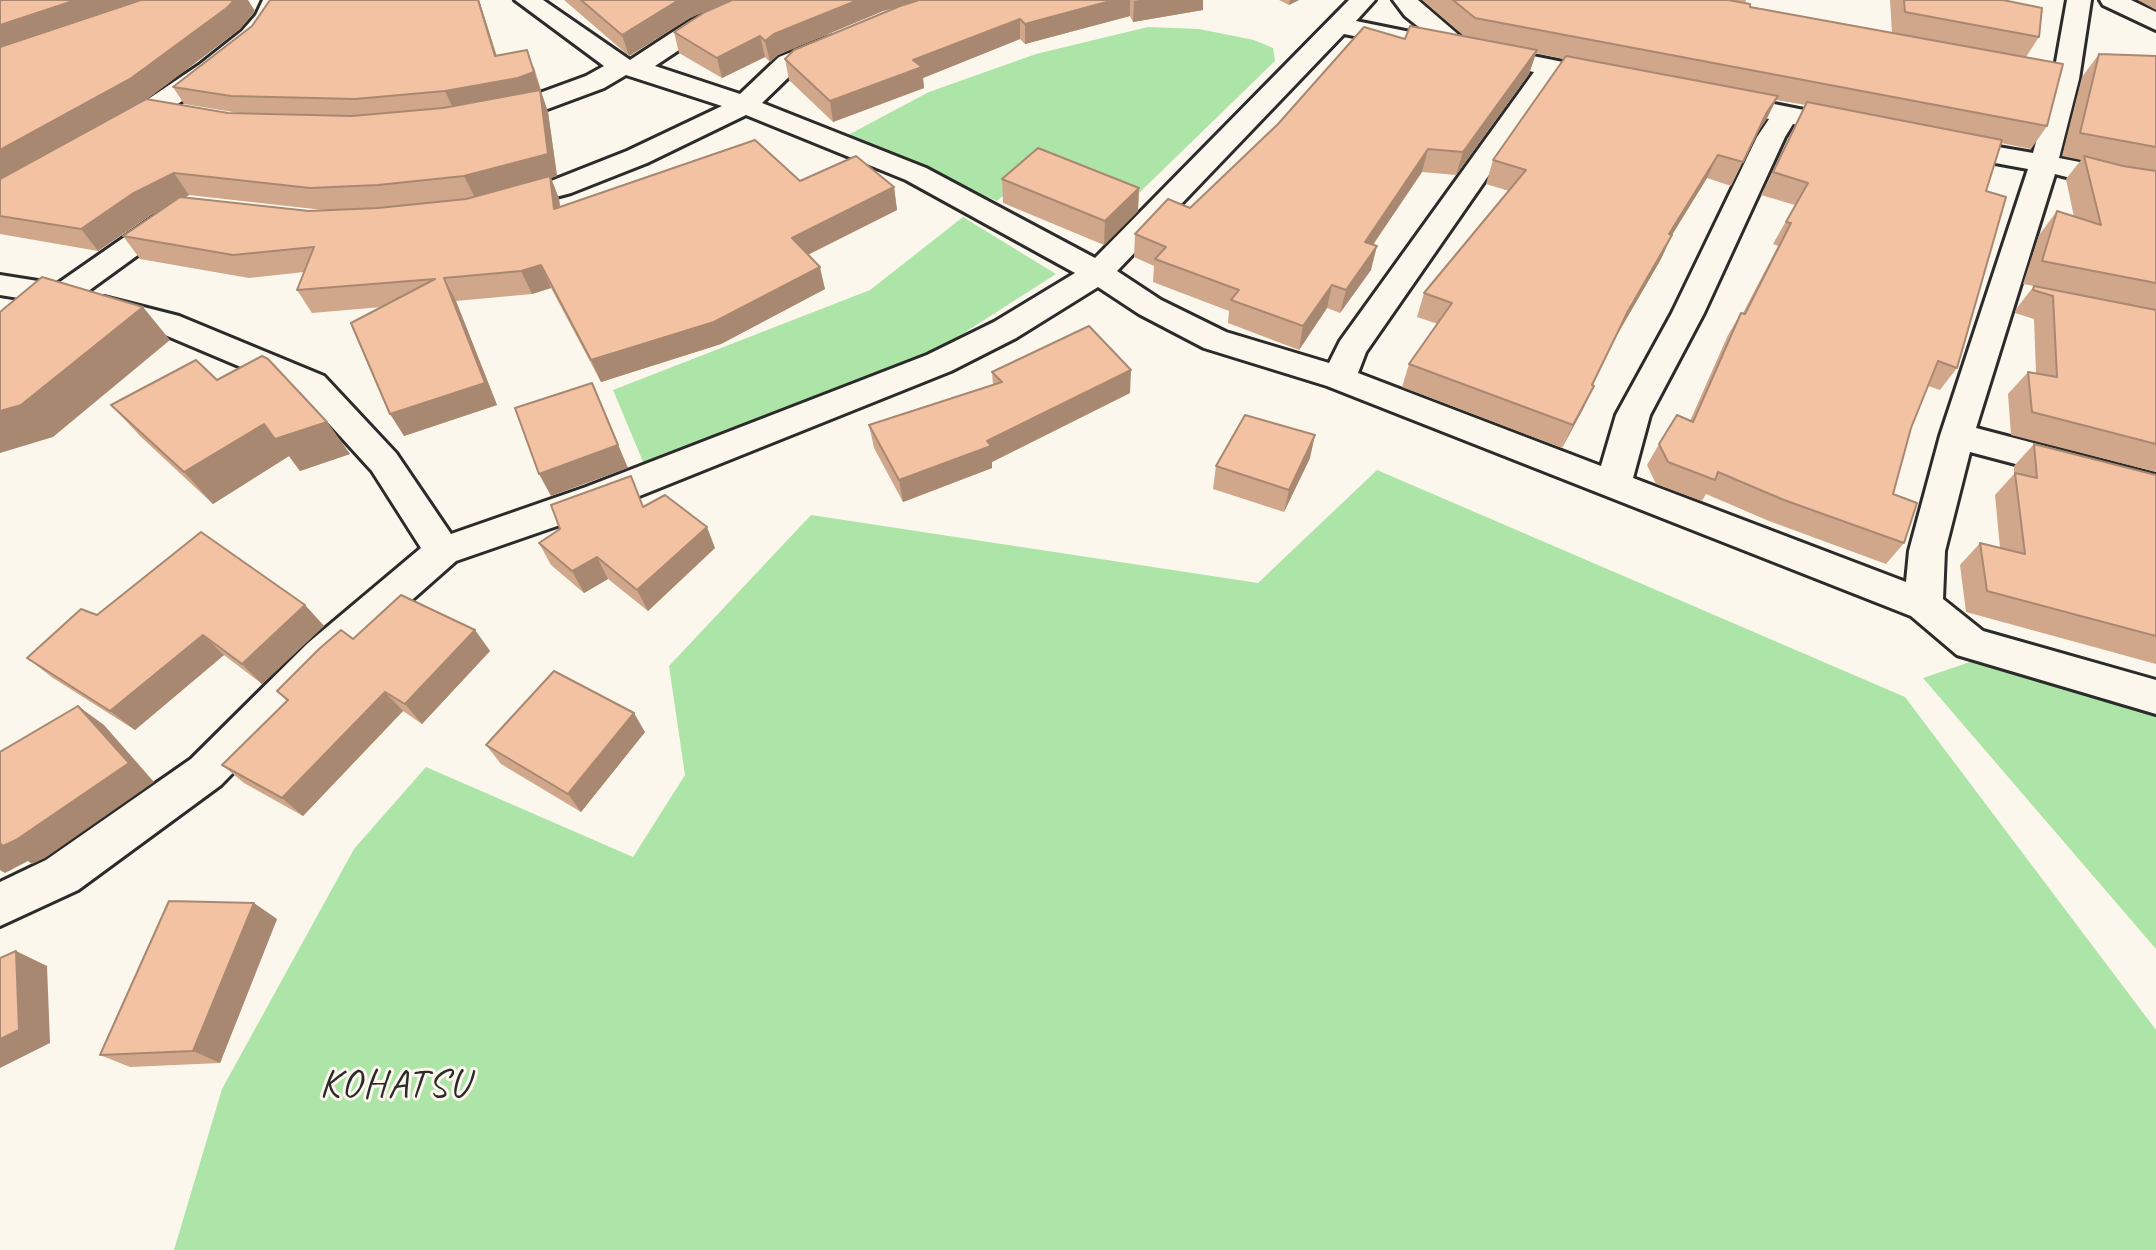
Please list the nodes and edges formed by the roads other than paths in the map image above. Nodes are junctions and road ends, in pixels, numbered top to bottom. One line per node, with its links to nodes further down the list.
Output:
1 (275, 0): 19 (street)
2 (527, 0): 12 (street)
3 (757, 0): 12 (street)
4 (1363, 0): 9 (street)
5 (1405, 0): 11 (street)
6 (2079, 0): 15 (street)
7 (2112, 0): 8 (street)
8 (2156, 23)
9 (1340, 26): 11 (street); 30 (street)
10 (858, 34): 18 (street)
11 (1463, 49): 13 (street)
12 (628, 67): 18 (street); 22 (street)
13 (1549, 68): 16 (street); 33 (street)
14 (2039, 74): 15 (street)
15 (2066, 79): 26 (street)
16 (1628, 83)
17 (1694, 96): 20 (street)
18 (744, 106): 29 (street); 30 (street)
19 (156, 108): 21 (street); 25 (street)
20 (1786, 114): 23 (street); 35 (street)
21 (191, 117)
22 (466, 117)
23 (1880, 133)
24 (1920, 140): 26 (street)
25 (97, 144)
26 (2044, 163): 27 (street); 34 (street)
27 (2156, 186)
28 (201, 208): 32 (street)
29 (476, 210)
30 (1098, 273): 33 (street); 37 (street)
31 (0, 285): 32 (street)
32 (62, 295): 37 (street)
33 (1339, 378): 35 (street)
34 (1957, 436): 36 (street); 38 (street)
35 (1614, 482): 38 (street)
36 (2156, 488)
37 (443, 551): 40 (street)
38 (1924, 605): 39 (street)
39 (2156, 697)
40 (0, 905)

